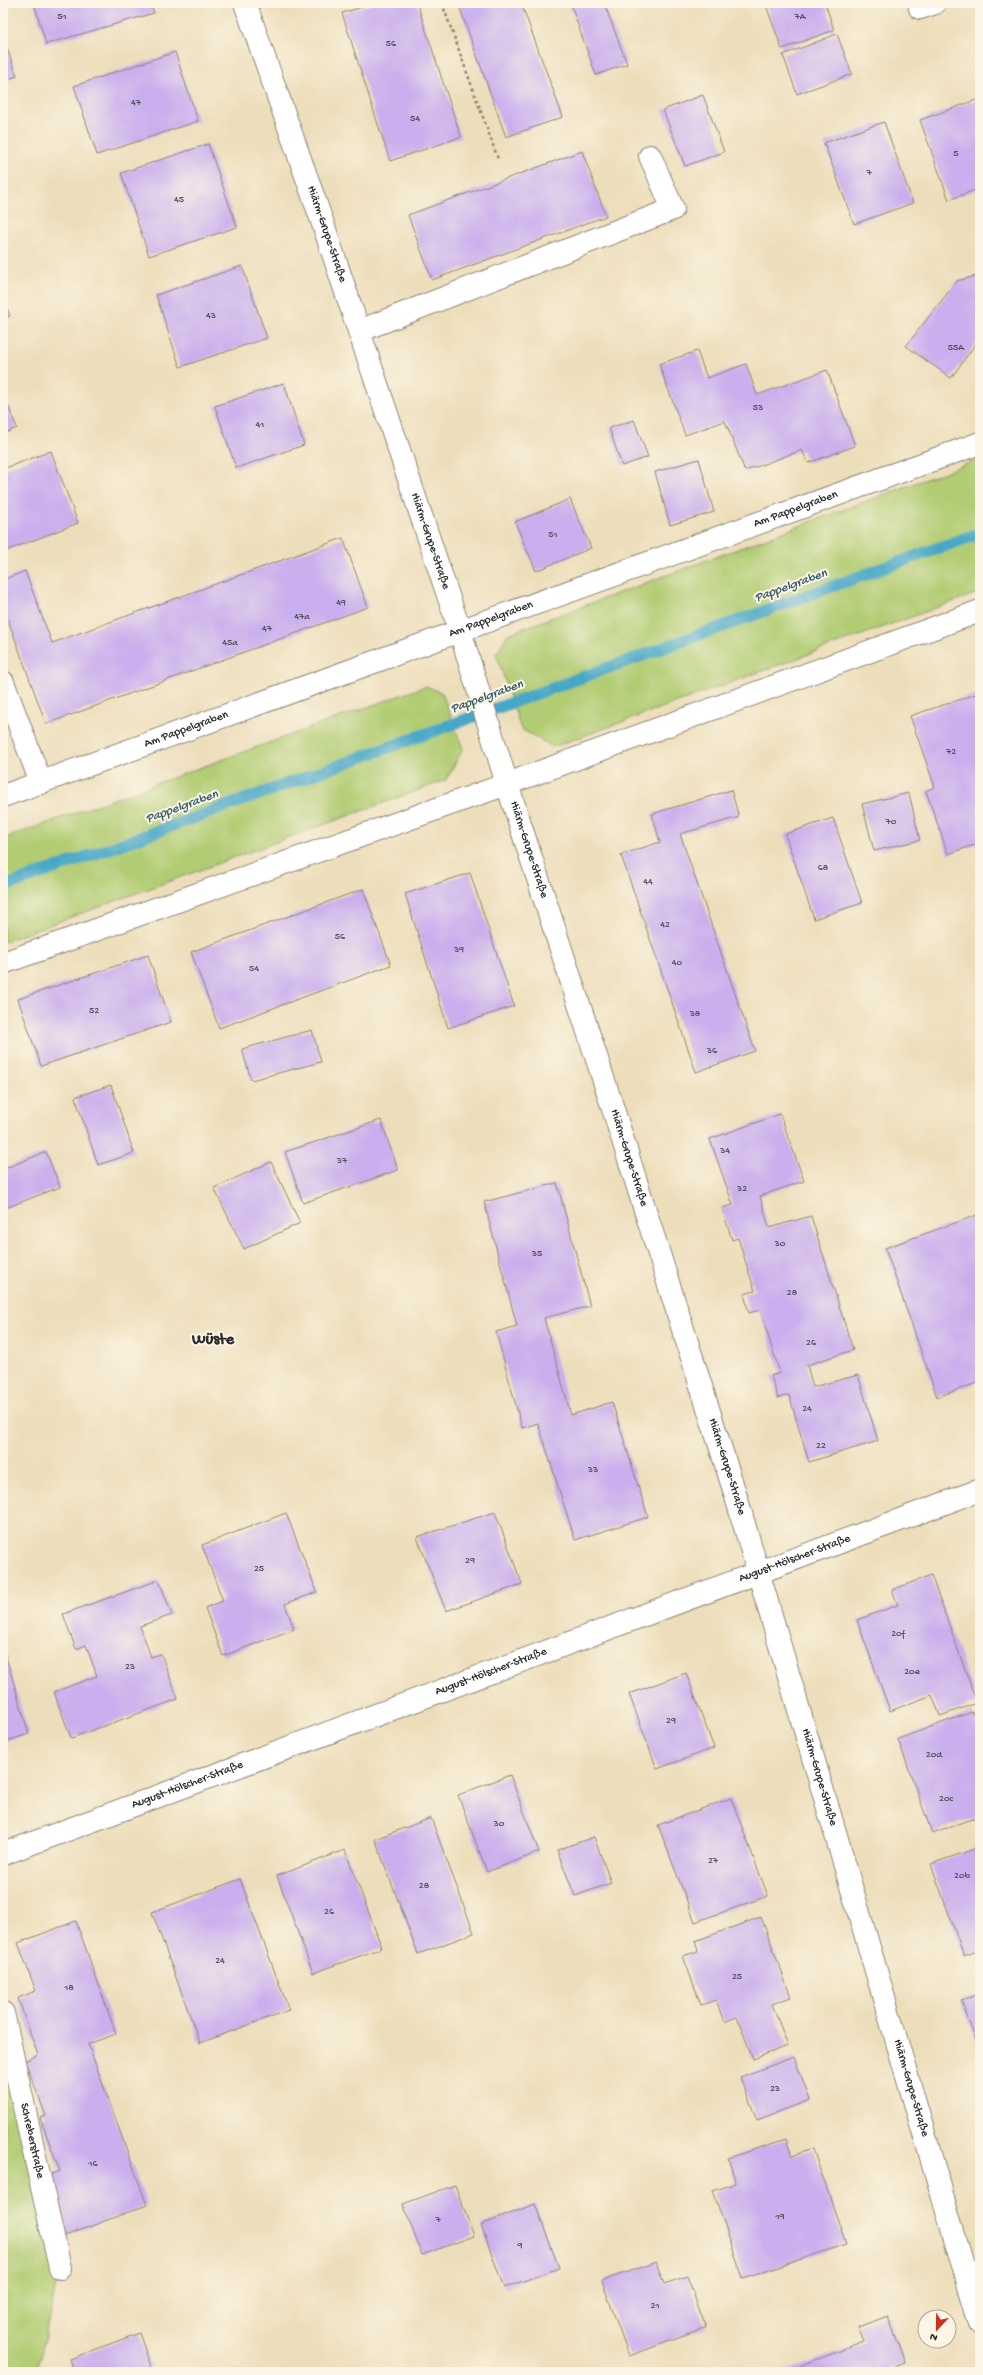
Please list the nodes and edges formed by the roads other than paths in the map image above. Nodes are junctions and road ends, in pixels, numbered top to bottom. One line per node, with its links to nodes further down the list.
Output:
1 (245, 3): 3 (street, Hiärm-Grupe-Straße)
2 (650, 156): 3 (street)
3 (359, 331): 6 (street, Hiärm-Grupe-Straße)
4 (980, 443): 6 (street, Am Pappelgraben)
5 (980, 610): 9 (street)
6 (460, 631): 8 (street, Am Pappelgraben); 9 (street, Hiärm-Grupe-Straße)
7 (3, 682): 8 (street)
8 (41, 782): 10 (street, Am Pappelgraben)
9 (507, 784): 11 (street); 13 (street, Hiärm-Grupe-Straße)
10 (3, 796)
11 (3, 964)
12 (980, 1490): 13 (street, August-Hölscher-Straße)
13 (758, 1574): 14 (street, August-Hölscher-Straße); 17 (street, Hiärm-Grupe-Straße)
14 (3, 1854)
15 (3, 2014): 16 (street, Schreberstraße)
16 (60, 2268)
17 (980, 2324)

